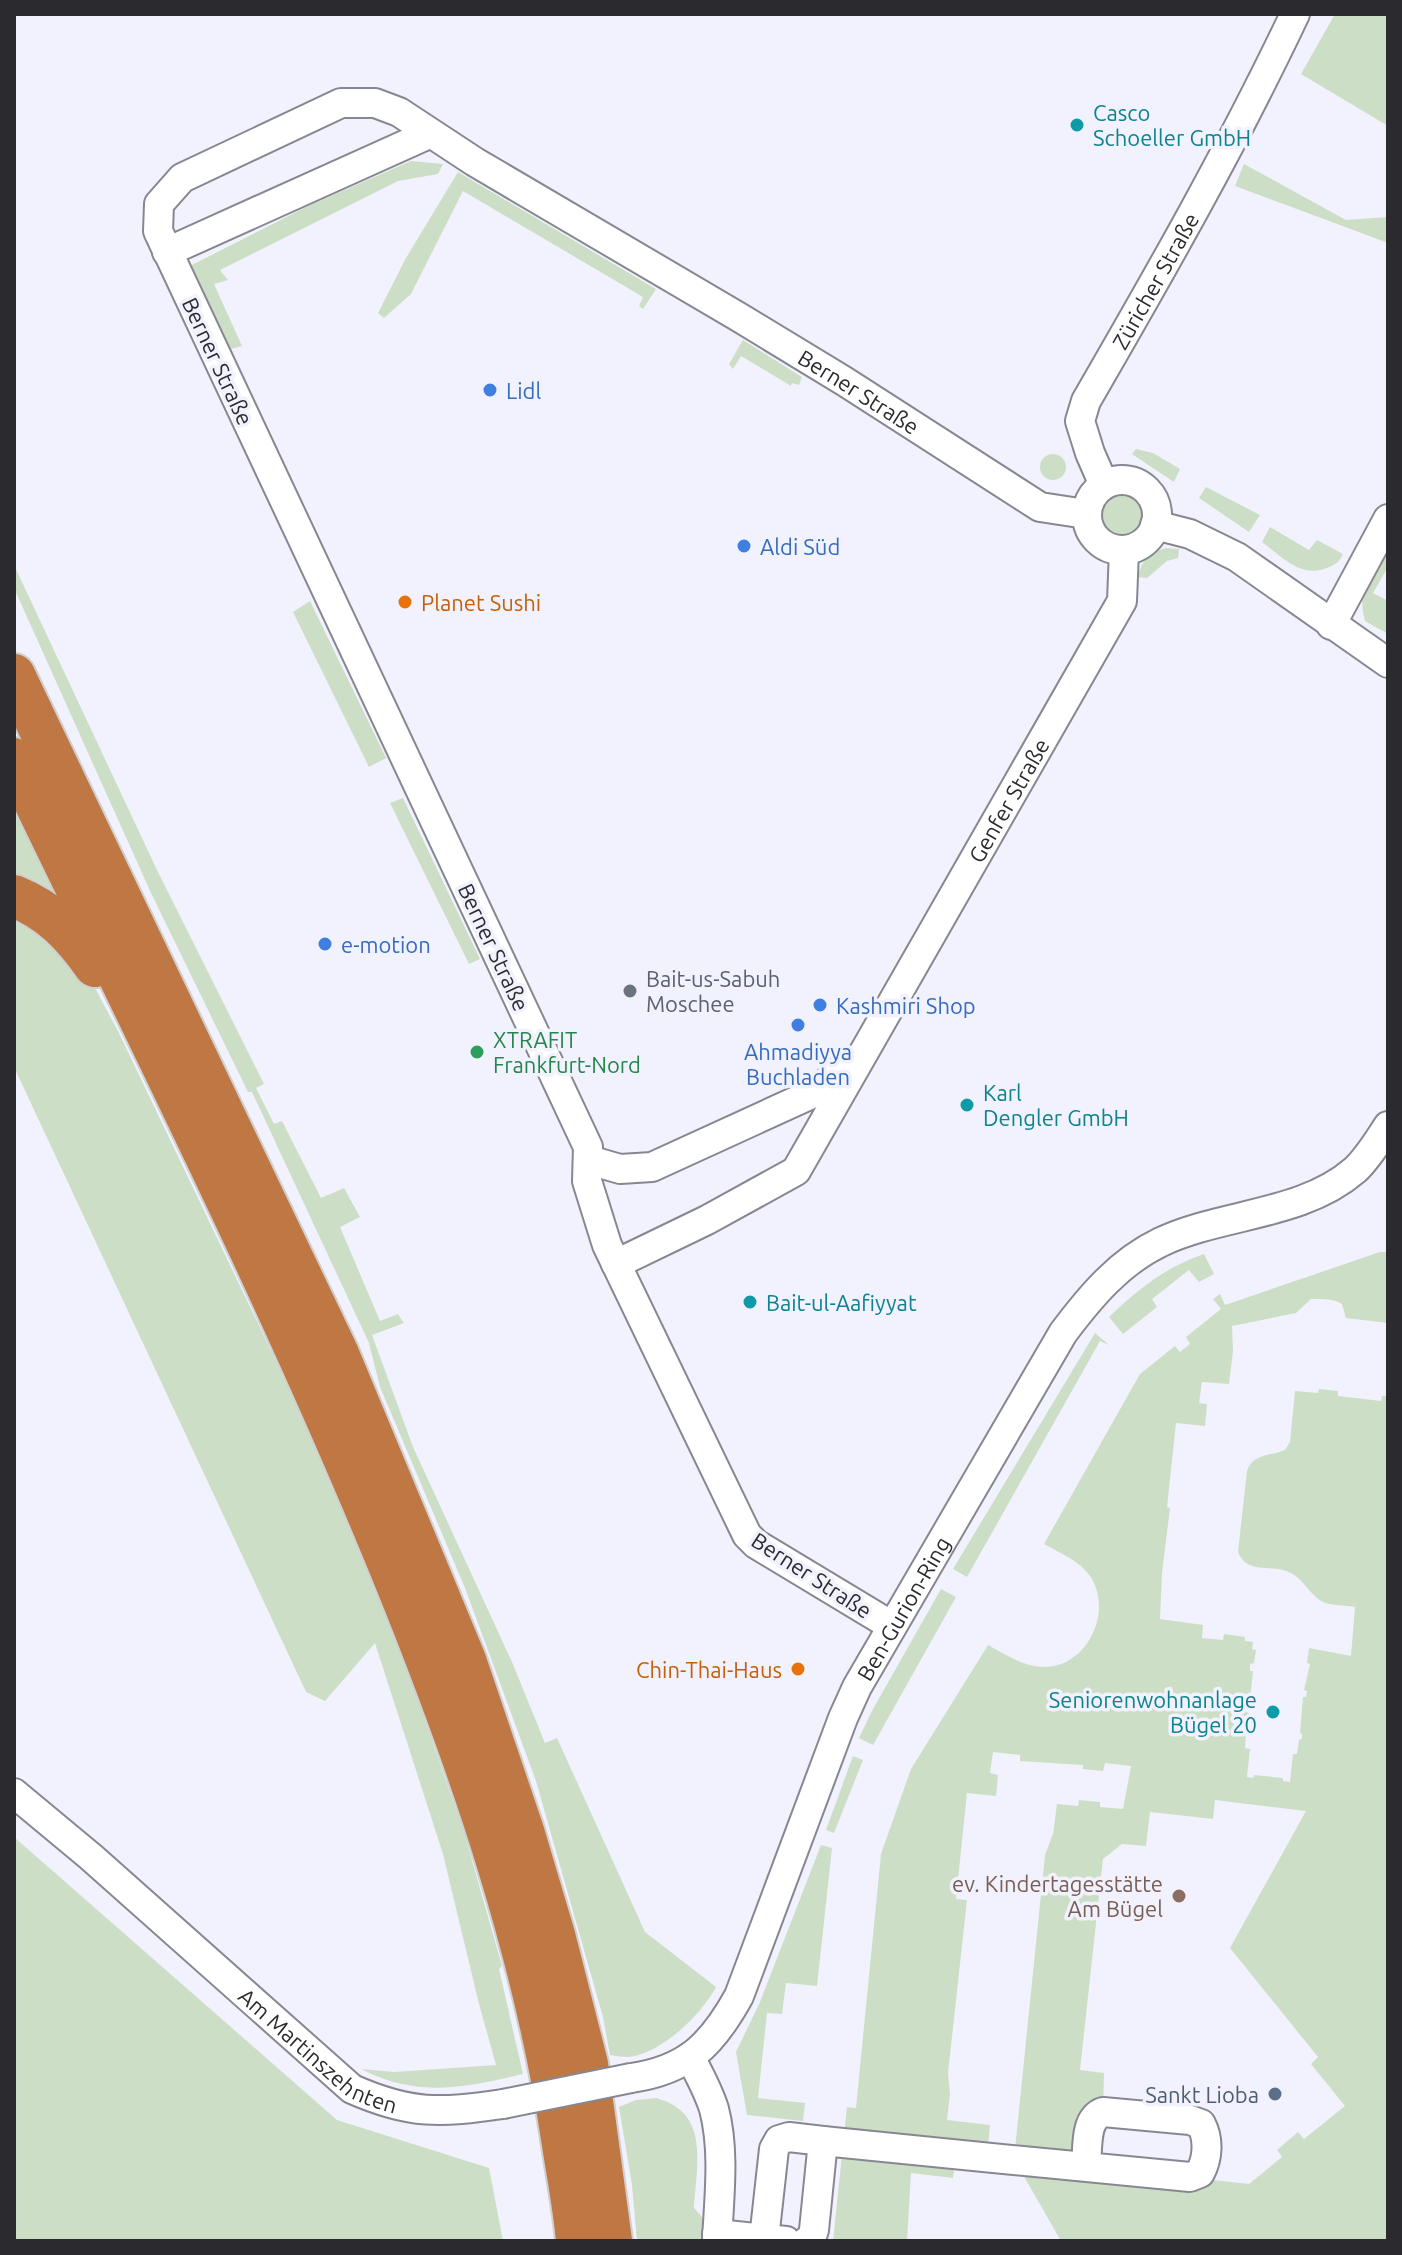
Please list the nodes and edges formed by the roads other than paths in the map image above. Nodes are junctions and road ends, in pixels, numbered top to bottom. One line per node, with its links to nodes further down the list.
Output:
1 (1295, 14): 3 (street, Züricher Straße)
2 (1309, 14): 3 (street, Züricher Straße)
3 (1265, 80): 6 (street, Züricher Straße)
4 (429, 134): 5 (street); 5 (street, Berner Straße); 7 (street, Berner Straße)
5 (167, 252): 20 (street, Berner Straße)
6 (1104, 485): 7 (street); 9 (street)
7 (1086, 514): 10 (street)
8 (1388, 519): 11 (street)
9 (1155, 525): 10 (street); 11 (street)
10 (1124, 550): 17 (street, Genfer Straße)
11 (1331, 625): 12 (street)
12 (1388, 663)
13 (14, 675): 30 (highway)
14 (14, 759): 16 (highway)
15 (14, 896): 16 (highway)
16 (149, 1042): 29 (highway)
17 (869, 1045): 20 (street, Genfer Straße); 21 (street, Genfer Straße)
18 (1388, 1126): 19 (street, Ben-Gurion-Ring)
19 (1379, 1156): 22 (street, Ben-Gurion-Ring)
20 (589, 1160): 21 (street, Berner Straße)
21 (616, 1264): 22 (street, Berner Straße)
22 (892, 1626): 24 (street, Ben-Gurion-Ring)
23 (14, 1793): 24 (street, Am Martinszehnten, bridge)
24 (690, 2057): 27 (street)
25 (823, 2141): 26 (street); 28 (street); 31 (street)
26 (1086, 2167)
27 (717, 2238): 28 (street)
28 (775, 2240)
29 (577, 2241)
30 (611, 2241)
31 (807, 2241)

